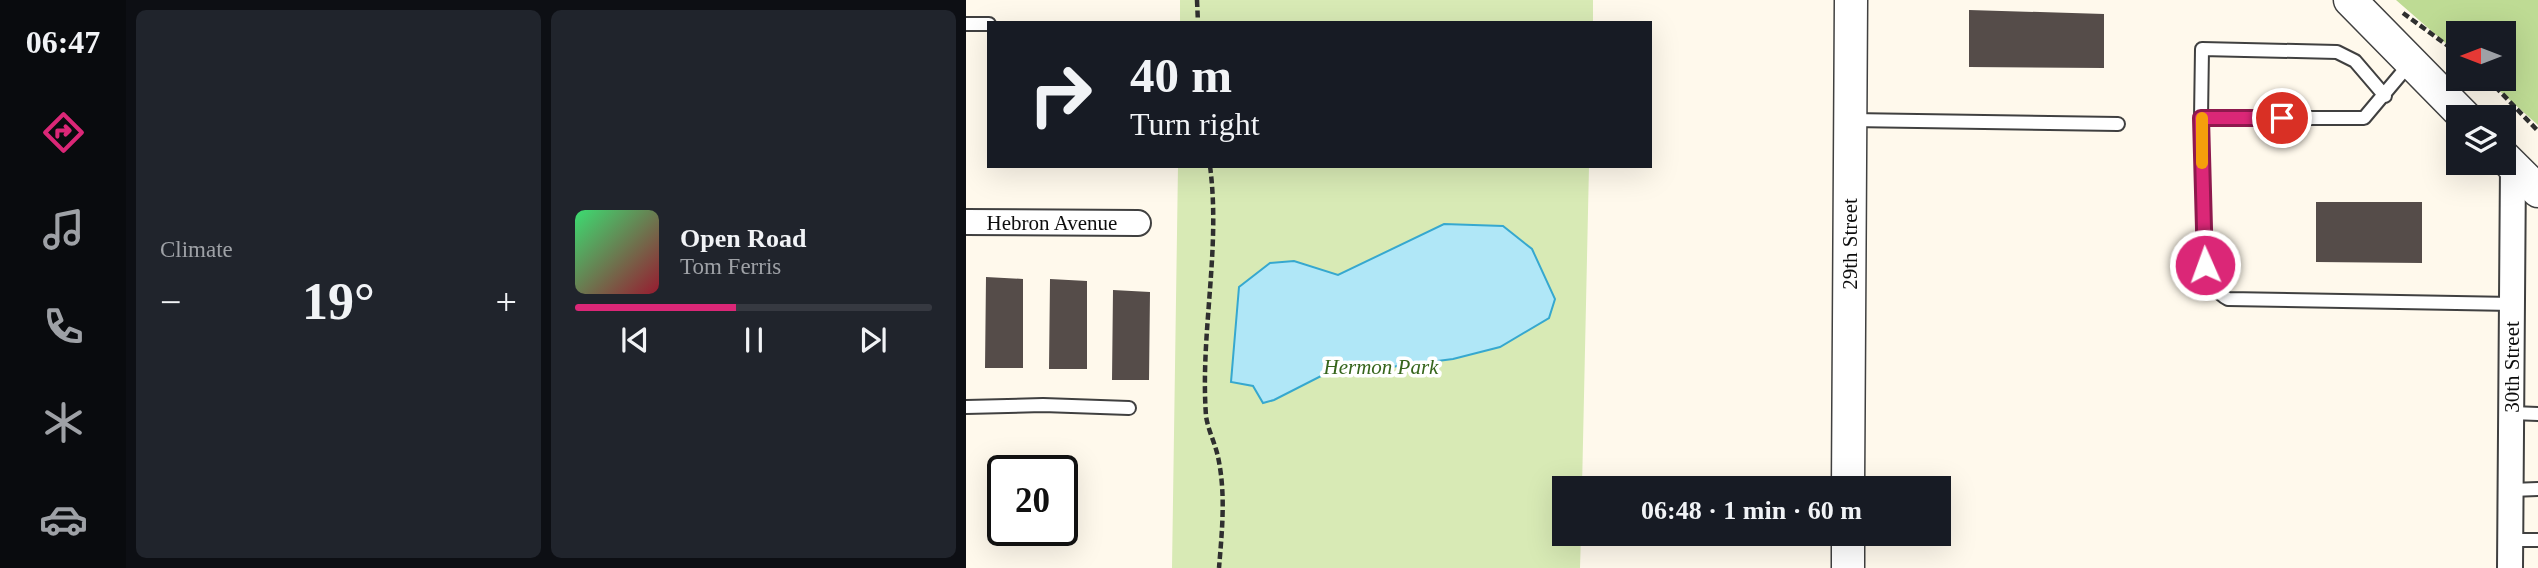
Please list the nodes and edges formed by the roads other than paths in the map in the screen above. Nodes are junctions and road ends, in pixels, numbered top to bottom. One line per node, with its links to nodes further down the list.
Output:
1 (1851, 0): 9 (street, 29th Street)
2 (2350, 0): 5 (street)
3 (966, 24): 4 (lane)
4 (987, 24)
5 (2411, 62): 6 (lane); 7 (street)
6 (2385, 96): 8 (lane); 8 (lane)
7 (2453, 105)
8 (2201, 118): 16 (lane)
9 (1851, 120): 10 (lane); 21 (street, 29th Street)
10 (2118, 124)
11 (2516, 168): 13 (street)
12 (2509, 175): 16 (street, 30th Street)
13 (2538, 191)
14 (966, 222): 15 (street, Hebron Avenue)
15 (1138, 223)
16 (2513, 304): 19 (street, 30th Street)
17 (966, 407): 18 (lane)
18 (1129, 408)
19 (2512, 413): 20 (lane); 23 (street, 30th Street)
20 (2538, 414)
21 (1849, 476)
22 (2538, 489): 23 (lane)
23 (2511, 490): 24 (street, 30th Street)
24 (2511, 540): 25 (lane); 28 (street, 30th Street)
25 (2538, 540)
26 (1848, 546): 27 (street)
27 (1848, 568)
28 (2511, 568)

